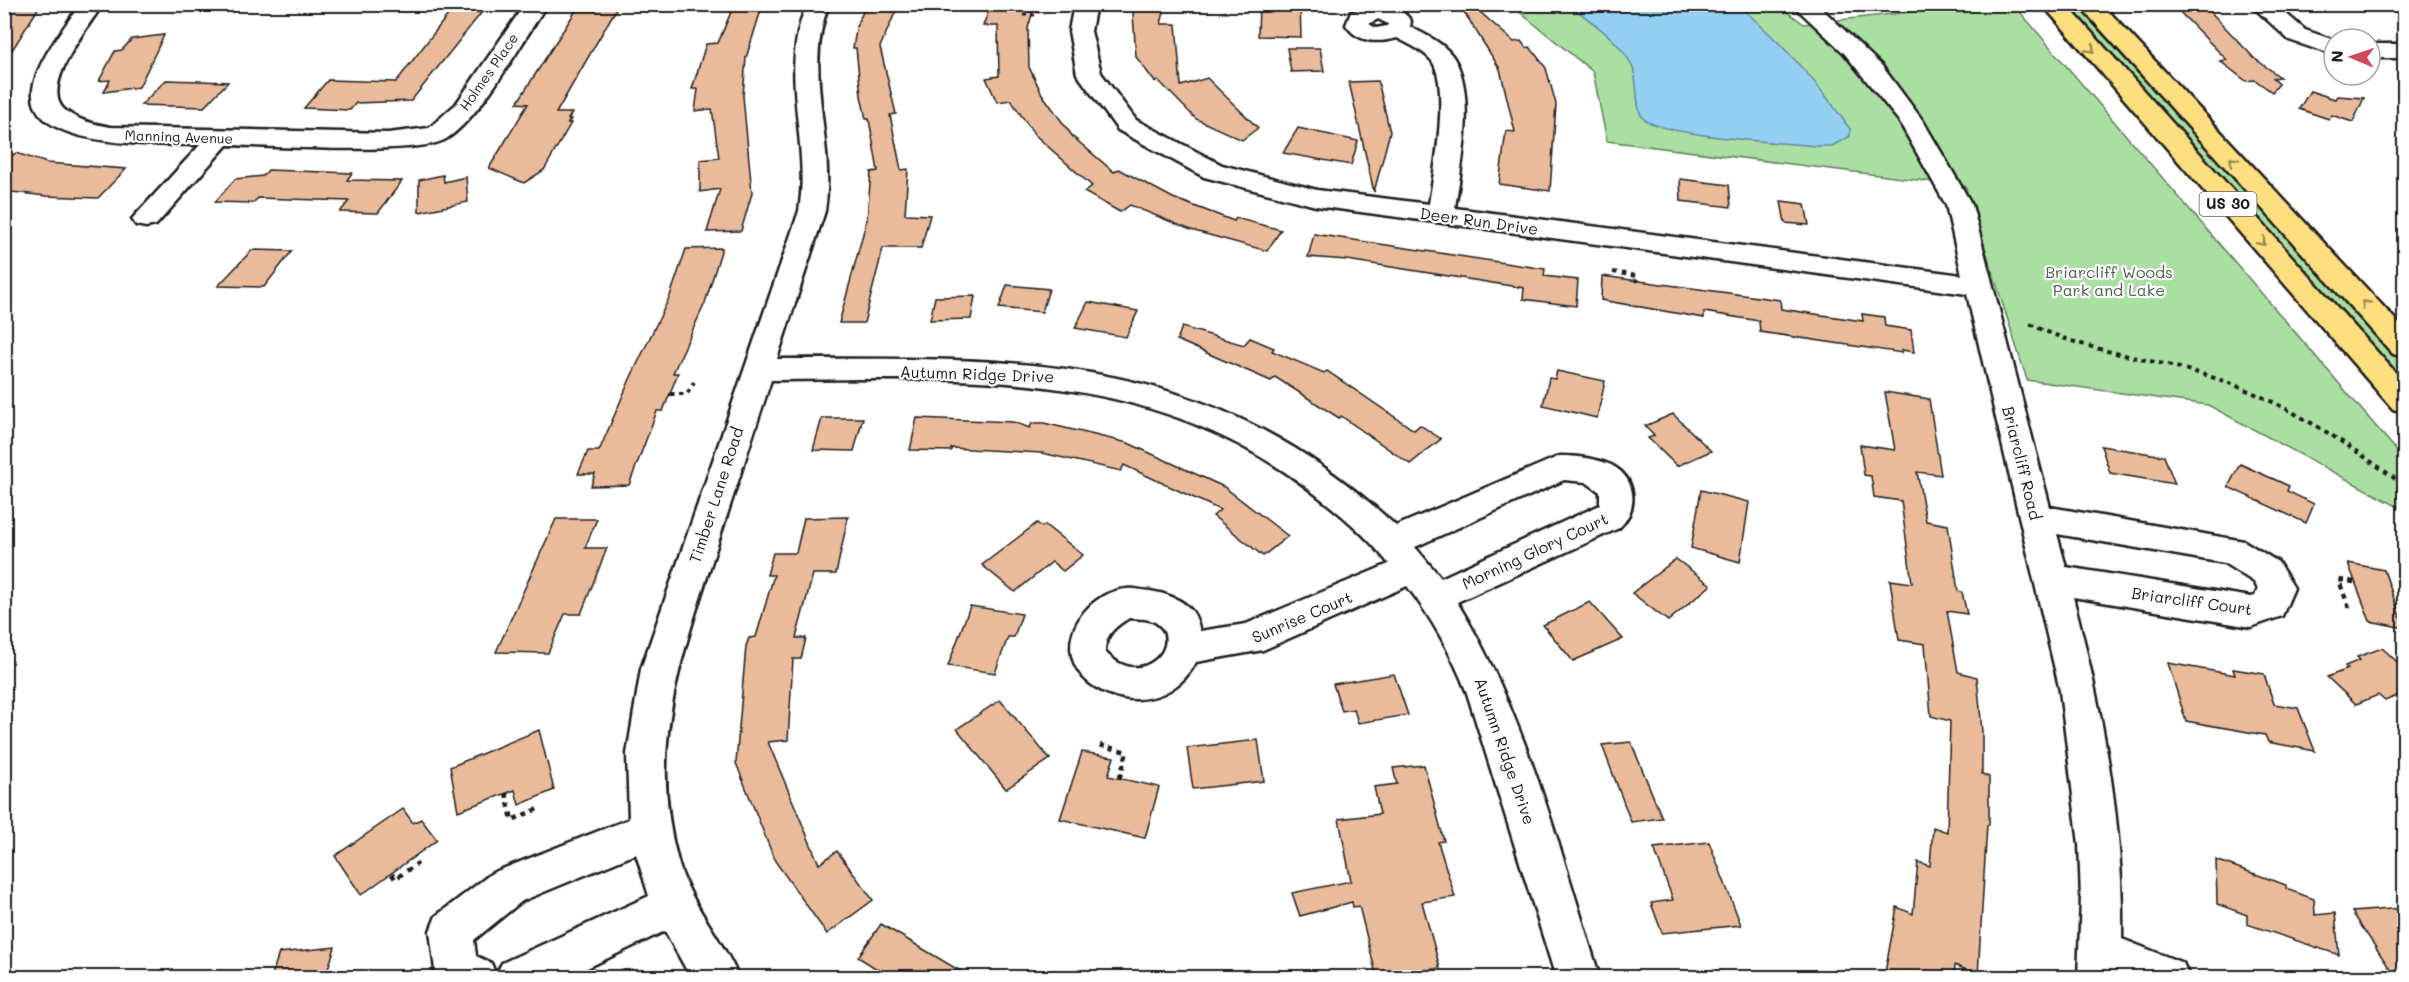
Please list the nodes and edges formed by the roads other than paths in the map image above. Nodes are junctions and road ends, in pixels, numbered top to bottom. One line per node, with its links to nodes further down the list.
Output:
1 (92, 4): 14 (street, Manning Avenue)
2 (536, 4): 13 (street, Holmes Place)
3 (818, 4): 19 (street, Timber Lane Road)
4 (1085, 4): 15 (street, Deer Run Drive)
5 (1803, 4): 17 (street, Briarcliff Road)
6 (2053, 4): 20 (main road, US 30, one-way to 20)
7 (2089, 4): 18 (main road, US 30, one-way to 7)
8 (2261, 4): 10 (street)
9 (1398, 30): 15 (street)
10 (2322, 47)
11 (2382, 51): 12 (street)
12 (2404, 51)
13 (436, 135): 14 (street, Manning Avenue)
14 (219, 139): 16 (street)
15 (1440, 216): 17 (street, Deer Run Drive)
16 (146, 219)
17 (1978, 287): 21 (street, Briarcliff Road)
18 (2404, 347)
19 (757, 370): 22 (street, Autumn Ridge Drive); 26 (street, Timber Lane Road)
20 (2404, 401)
21 (2036, 517): 23 (street, Briarcliff Road); 23 (street, Briarcliff Court)
22 (1403, 555): 24 (street, Autumn Ridge Drive); 24 (street, Morning Glory Court); 25 (street, Sunrise Court)
23 (2052, 579): 28 (street, Briarcliff Road)
24 (1436, 596): 32 (street, Autumn Ridge Drive)
25 (1185, 648)
26 (648, 830): 27 (street, Timber Lane Road); 29 (street)
27 (673, 906): 30 (street); 31 (street, Timber Lane Road)
28 (2101, 965): 33 (street)
29 (476, 978)
30 (517, 978)
31 (717, 978)
32 (1578, 978)
33 (2168, 978)

